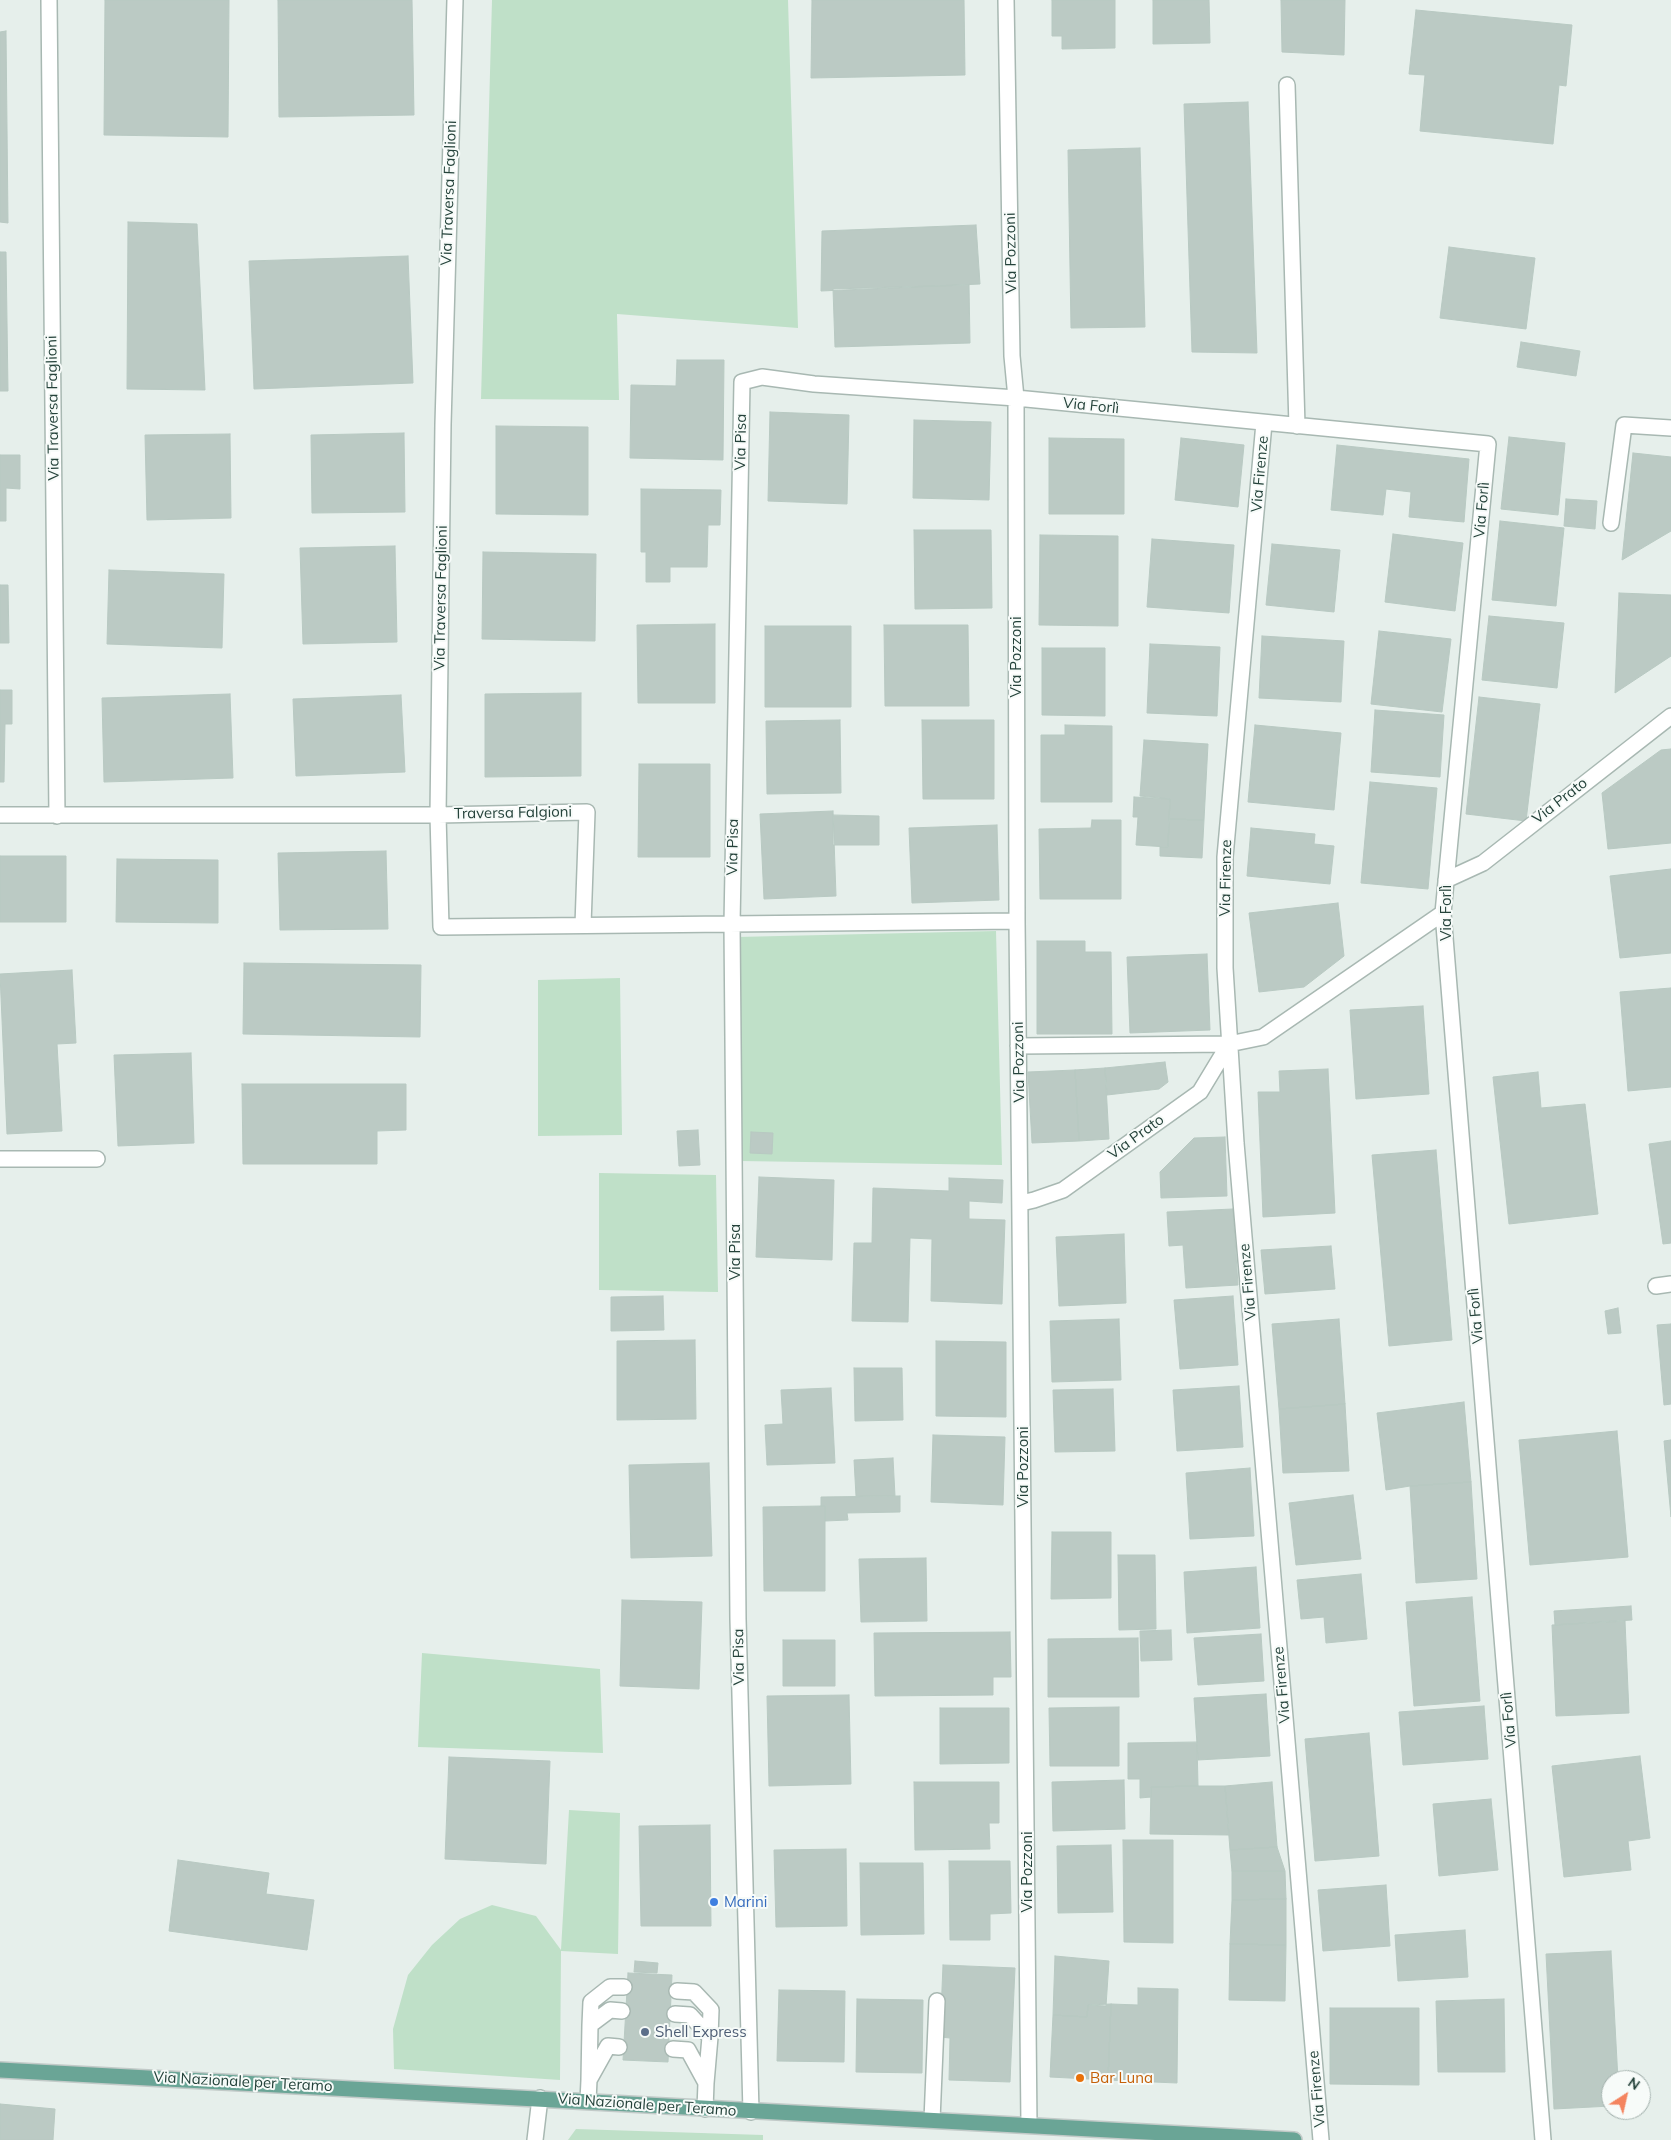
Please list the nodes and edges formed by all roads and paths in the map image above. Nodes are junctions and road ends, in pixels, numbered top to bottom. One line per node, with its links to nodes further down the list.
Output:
1 (48, 0): 14 (street, Via Traversa Faglioni)
2 (455, 0): 13 (street, Via Traversa Faglioni)
3 (1006, 0): 6 (street, Via Pozzoni)
4 (1286, 85): 8 (street)
5 (742, 392): 6 (street, Via Forlì); 18 (street, Via Pisa)
6 (1016, 398): 7 (street, Via Forlì); 17 (street, Via Pozzoni)
7 (1264, 423): 8 (street, Via Forlì); 20 (street, Via Firenze)
8 (1298, 426): 15 (street, Via Forlì)
9 (1671, 428): 10 (street)
10 (1611, 523)
11 (1671, 716): 15 (street, Via Prato)
12 (0, 815): 14 (street)
13 (438, 815): 14 (street); 19 (street, Traversa Falgioni); 19 (street, Traversa Falgioni)
14 (57, 816)
15 (1446, 880): 16 (street, Via Forlì)
16 (1443, 913): 20 (street); 48 (street, Via Forlì)
17 (1017, 921): 18 (street); 21 (street, Via Pozzoni)
18 (732, 924): 19 (street); 42 (street, Via Pisa)
19 (583, 925)
20 (1229, 1044): 21 (street); 24 (street, Via Prato); 47 (street, Via Firenze)
21 (1018, 1046): 24 (street, Via Pozzoni)
22 (0, 1159): 23 (street)
23 (97, 1159)
24 (1021, 1202): 44 (street, Via Pozzoni)
25 (1671, 1284): 26 (street)
26 (1656, 1286)
27 (624, 1988): 32 (street)
28 (677, 1991): 33 (street)
29 (937, 2001): 43 (street)
30 (622, 2010): 32 (street)
31 (676, 2014): 33 (street)
32 (590, 2025): 37 (street)
33 (710, 2036): 38 (street)
34 (619, 2047): 37 (street)
35 (673, 2049): 38 (street)
36 (0, 2070): 39 (main road, Via Nazionale per Teramo)
37 (589, 2080): 40 (street)
38 (706, 2082): 41 (street)
39 (540, 2098): 40 (main road, Via Nazionale per Teramo); 45 (street)
40 (588, 2101): 41 (main road, Via Nazionale per Teramo)
41 (705, 2108): 42 (main road, Via Nazionale per Teramo)
42 (751, 2112): 43 (main road, Via Nazionale per Teramo)
43 (932, 2120): 44 (main road, Via Nazionale per Teramo)
44 (1029, 2125): 46 (main road, Via Nazionale per Teramo)
45 (535, 2140)
46 (1294, 2140)
47 (1321, 2140)
48 (1543, 2140)

